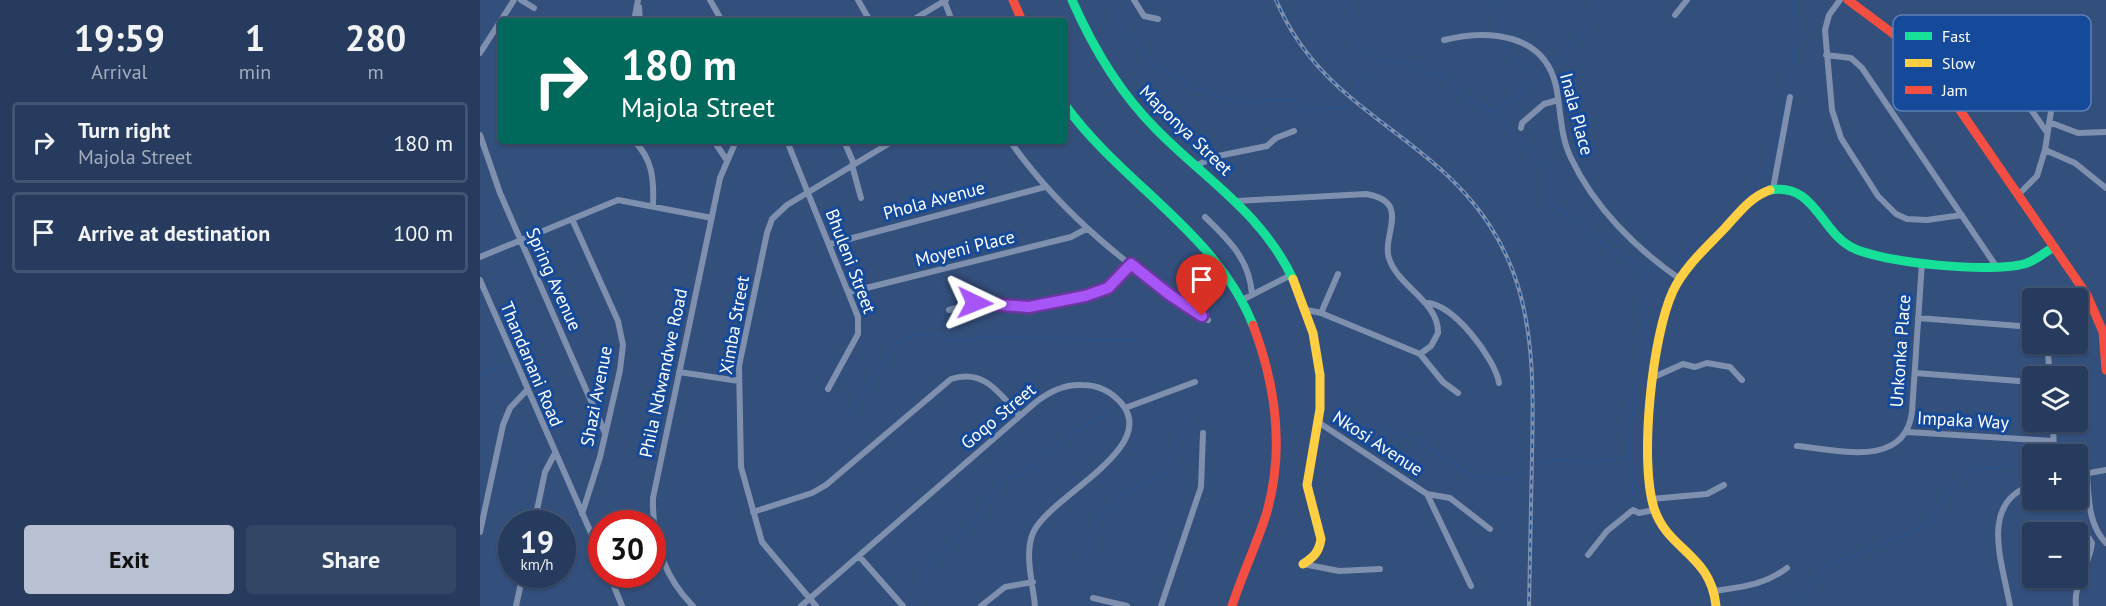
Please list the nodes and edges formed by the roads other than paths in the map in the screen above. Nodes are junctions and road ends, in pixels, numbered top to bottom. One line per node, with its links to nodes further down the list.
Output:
1 (514, 0): 15 (street)
2 (521, 0): 13 (street)
3 (638, 0): 16 (street); 17 (street)
4 (710, 0): 18 (street)
5 (858, 0): 19 (street)
6 (945, 0): 20 (street); 21 (street)
7 (1013, 0): 22 (street)
8 (1072, 0): 51 (street, Maponya Street)
9 (1134, 0): 23 (street)
10 (1687, 0): 14 (street)
11 (1840, 0): 28 (street)
12 (1848, 0): 25 (street)
13 (534, 8)
14 (1675, 15)
15 (502, 18)
16 (635, 18)
17 (640, 18)
18 (720, 18)
19 (868, 18)
20 (916, 18)
21 (951, 18)
22 (1021, 18)
23 (1158, 19)
24 (498, 25): 27 (street)
25 (1893, 35)
26 (1444, 40): 30 (street, Inala Place)
27 (480, 53)
28 (1827, 55): 60 (street); 60 (street)
29 (1790, 97): 54 (street)
30 (1558, 100): 36 (street); 74 (street, Inala Place)
31 (1068, 109): 78 (street)
32 (1960, 111): 56 (street)
33 (2032, 111): 38 (street)
34 (2051, 111): 35 (street)
35 (2049, 122): 38 (street); 39 (street)
36 (1521, 128)
37 (1293, 131): 51 (street)
38 (2046, 131): 48 (street)
39 (2106, 132)
40 (480, 135): 65 (street, Spring Avenue)
41 (637, 144): 59 (street)
42 (716, 144): 49 (street)
43 (734, 144): 49 (street, Phila Ndwandwe Road)
44 (788, 144): 55 (street, Bhuleni Street)
45 (845, 144): 50 (street)
46 (888, 144): 50 (street, Ximba Street)
47 (1012, 144): 52 (street)
48 (2045, 150): 53 (street); 56 (street)
49 (726, 159): 62 (street, Phila Ndwandwe Road)
50 (853, 165): 55 (street, Ximba Street); 57 (street)
51 (1197, 165): 58 (street, Maponya Street)
52 (1046, 187): 64 (street); 66 (street, Phola Avenue)
53 (2106, 188)
54 (1773, 189): 69 (street); 74 (street)
55 (808, 192): 66 (street, Bhuleni Street); 93 (street, Ximba Street)
56 (2018, 195): 67 (street)
57 (861, 198)
58 (1237, 201): 73 (street, Maponya Street); 79 (street)
59 (653, 205): 62 (street); 63 (street)
60 (1962, 215): 71 (street)
61 (1205, 217): 77 (street)
62 (712, 218): 89 (street, Phila Ndwandwe Road)
63 (572, 219): 65 (street); 105 (street, Shazi Avenue)
64 (1086, 229): 70 (street); 76 (street, Moyeni Place)
65 (520, 240): 68 (street); 105 (street, Spring Avenue)
66 (830, 244): 76 (street, Bhuleni Street)
67 (2054, 247): 71 (street); 86 (street)
68 (480, 257)
69 (1922, 262): 71 (street); 83 (street, Unkonka Place)
70 (1131, 264): 80 (street); 84 (street)
71 (1995, 266)
72 (1338, 274): 82 (street)
73 (1291, 275): 77 (street); 81 (street, Maponya Street)
74 (1680, 279): 91 (street)
75 (480, 280): 98 (street, Thandanani Road)
76 (850, 292): 97 (street, Bhuleni Street)
77 (1252, 295): 78 (street)
78 (1242, 300): 150 (street)
79 (1425, 303): 87 (street); 96 (street)
80 (949, 309)
81 (1307, 310): 82 (street); 102 (street, Maponya Street)
82 (1321, 313): 87 (street)
83 (1918, 318): 85 (street); 90 (street, Unkonka Place)
84 (1208, 320)
85 (2022, 326)
86 (2104, 332): 88 (street)
87 (1420, 354): 99 (street)
88 (2106, 370)
89 (679, 372): 93 (street); 142 (street, Phila Ndwandwe Road)
90 (1915, 373): 94 (street); 103 (street, Unkonka Place)
91 (1654, 377): 92 (street); 116 (street)
92 (1742, 380)
93 (739, 381): 119 (street, Ximba Street)
94 (2022, 381)
95 (1195, 382): 100 (street)
96 (1499, 383)
97 (828, 389)
98 (527, 390): 109 (street, Thandanani Road); 123 (street)
99 (1458, 393)
100 (1125, 408): 101 (street, Goqo Street); 132 (street)
101 (1020, 416): 119 (street); 127 (street, Goqo Street)
102 (1318, 422): 115 (street, Nkosi Avenue); 129 (street, Maponya Street)
103 (1907, 432): 107 (street, Impaka Way); 108 (street, Unkonka Place)
104 (2054, 432): 107 (street)
105 (604, 433): 120 (street, Shazi Avenue)
106 (1203, 433): 149 (street)
107 (2054, 441)
108 (1797, 446)
109 (554, 455): 117 (street); 120 (street, Thandanani Road)
110 (2106, 470): 111 (street)
111 (2088, 474)
112 (2088, 483): 125 (street)
113 (1724, 485): 116 (street)
114 (2022, 490): 152 (street)
115 (1427, 494): 122 (street); 133 (street, Nkosi Avenue)
116 (1651, 499): 118 (street)
117 (537, 510)
118 (1654, 510): 126 (street); 137 (street)
119 (753, 512): 139 (street, Ximba Street)
120 (582, 514): 121 (street, Thandanani Road)
121 (588, 527)
122 (1490, 529)
123 (480, 532)
124 (2088, 538): 128 (street)
125 (2106, 543)
126 (1588, 555)
127 (859, 556): 139 (street, Goqo Street); 145 (street)
128 (2088, 560)
129 (1303, 564): 131 (street)
130 (1787, 568): 137 (street)
131 (1380, 569)
132 (1033, 582): 146 (street); 147 (street)
133 (1471, 586)
134 (520, 588): 140 (street)
135 (615, 588): 141 (street)
136 (2077, 588): 153 (street)
137 (1715, 591): 151 (street)
138 (1093, 598): 148 (street)
139 (810, 599): 143 (street, Goqo Street); 144 (street)
140 (516, 606)
141 (622, 606)
142 (693, 606)
143 (801, 606)
144 (816, 606)
145 (903, 606)
146 (981, 606)
147 (1035, 606)
148 (1127, 606)
149 (1161, 606)
150 (1232, 606)
151 (1716, 606)
152 (2010, 606)
153 (2076, 606)

